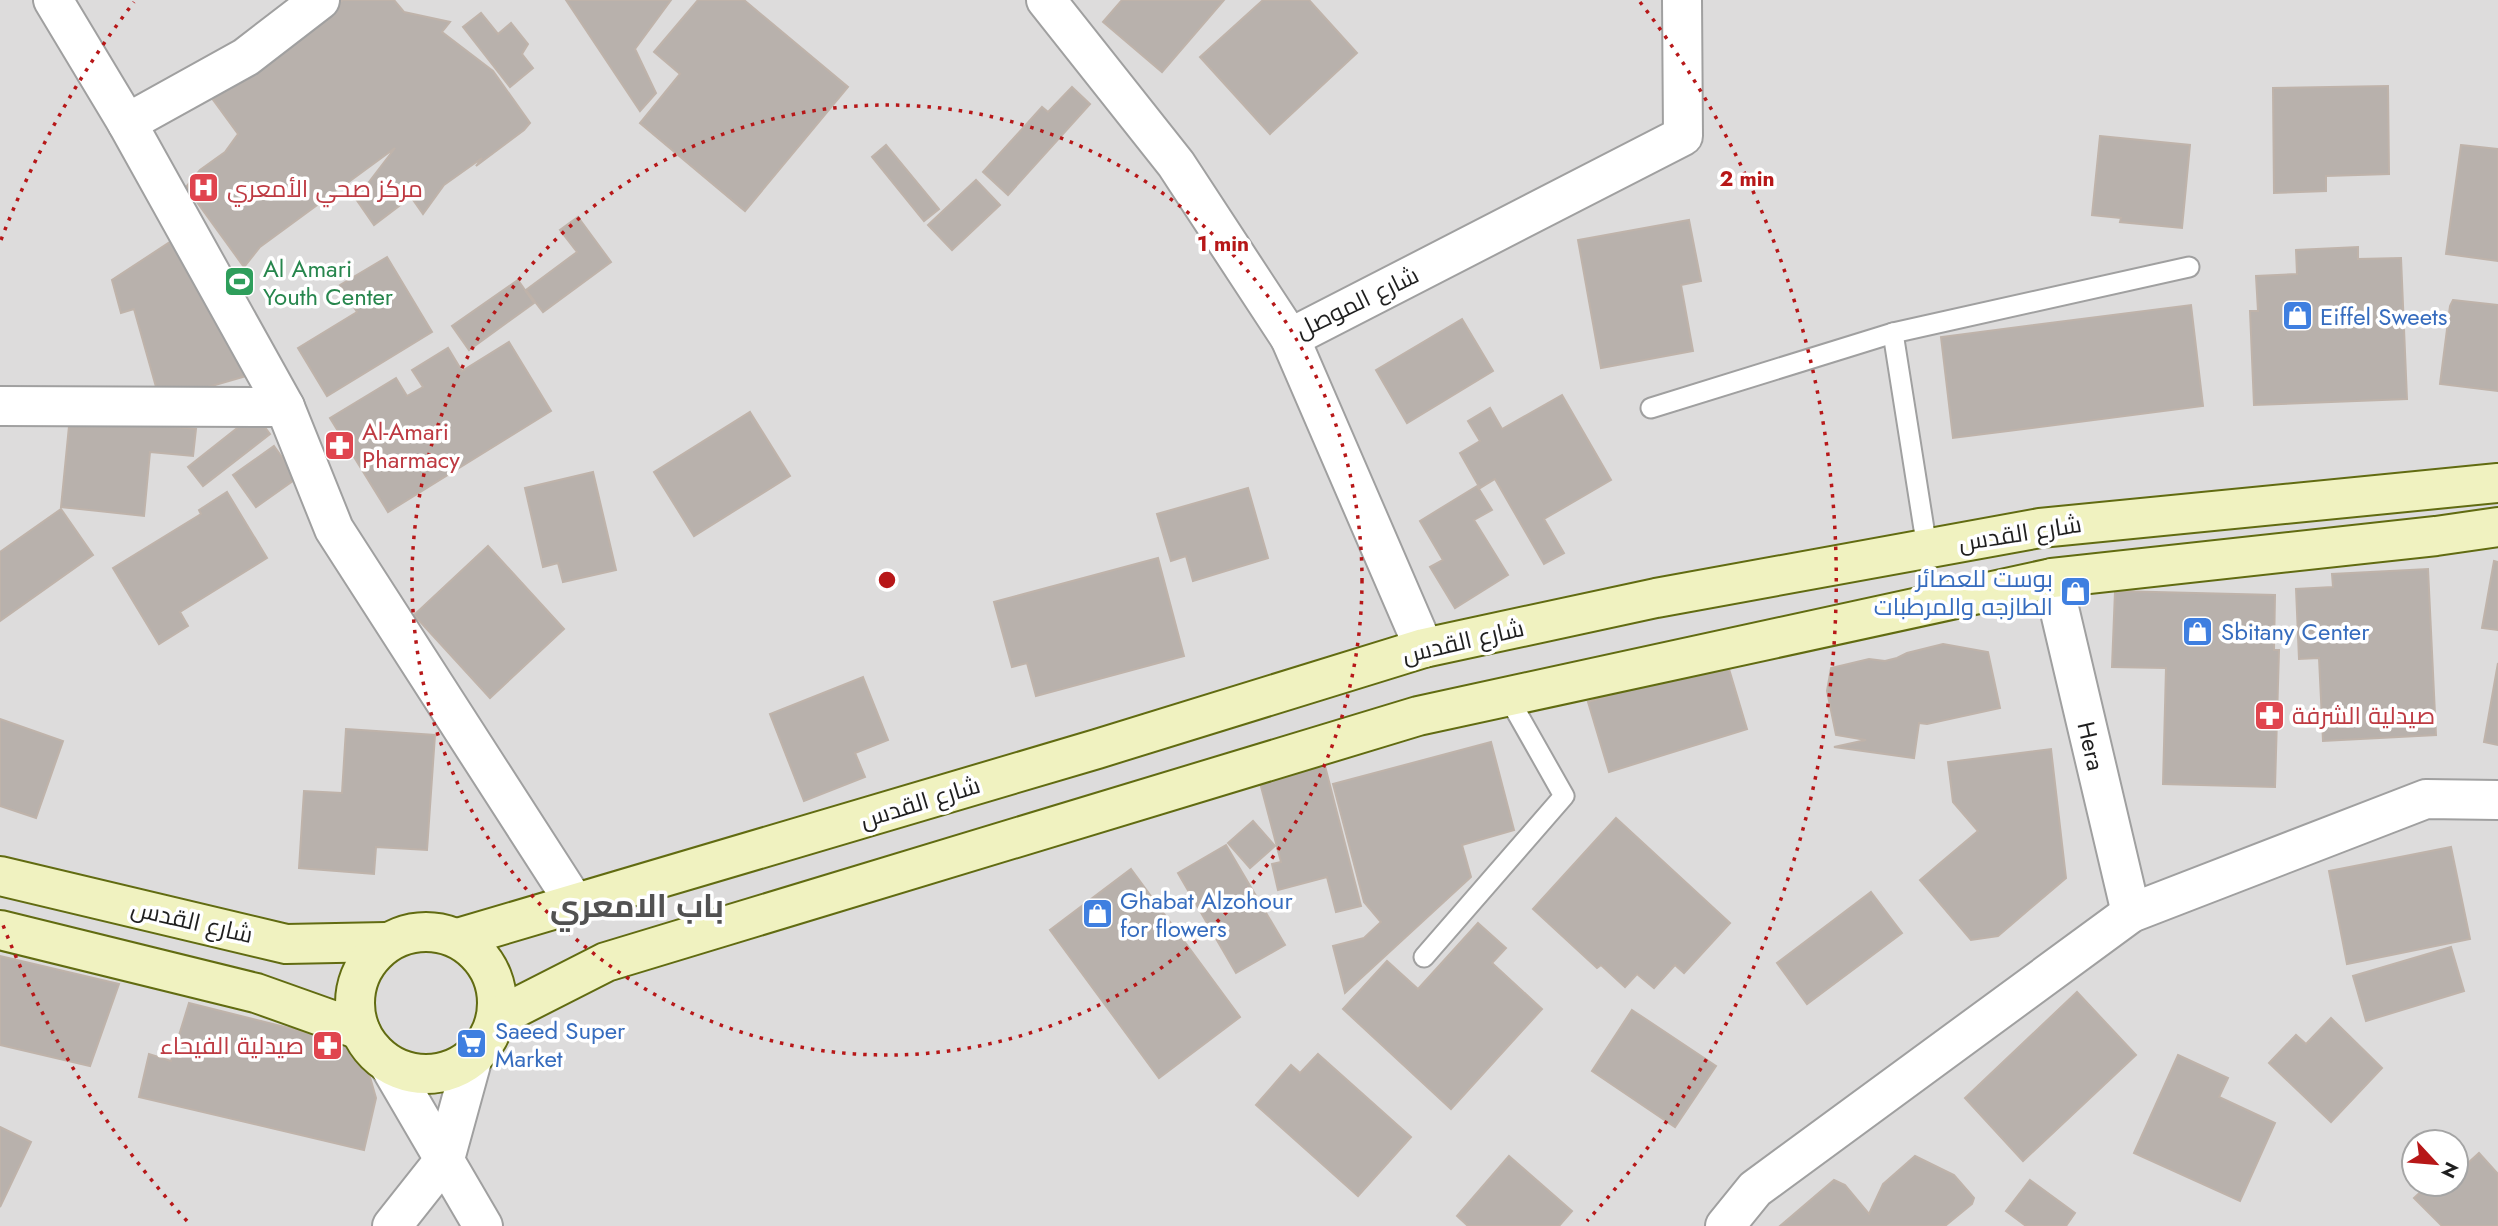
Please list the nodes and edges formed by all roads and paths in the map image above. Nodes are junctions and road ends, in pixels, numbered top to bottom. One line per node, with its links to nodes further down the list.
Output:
1 (53, 0): 5 (street)
2 (320, 0): 5 (street)
3 (1046, 0): 8 (street, شارع الموصل)
4 (1682, 0): 8 (street, شارع الموصل)
5 (127, 123): 10 (street)
6 (2189, 267): 7 (lane)
7 (1893, 333): 11 (lane); 15 (lane)
8 (1290, 338): 17 (street)
9 (0, 406): 10 (street)
10 (285, 407): 21 (street)
11 (1651, 408)
12 (2498, 483): 13 (main road, شارع القدس)
13 (2040, 527): 15 (main road, شارع القدس); 16 (main road)
14 (2498, 527): 16 (main road, شارع القدس)
15 (1927, 548): 17 (main road, شارع القدس)
16 (2052, 578): 18 (main road, شارع القدس); 22 (street, Hera)
17 (1424, 648): 21 (main road, شارع القدس)
18 (1508, 697): 26 (lane); 27 (main road, شارع القدس)
19 (2498, 800): 22 (street)
20 (0, 876): 25 (main road, شارع القدس)
21 (576, 905): 24 (main road, شارع القدس)
22 (2131, 913): 34 (street)
23 (0, 930): 28 (main road)
24 (458, 938): 25 (main road); 27 (main road)
25 (386, 942): 28 (main road)
26 (1424, 957)
27 (496, 1018): 29 (main road)
28 (360, 1030): 30 (main road)
29 (474, 1057): 30 (main road); 31 (street)
30 (389, 1065): 31 (street)
31 (445, 1159): 32 (street); 33 (street)
32 (392, 1226)
33 (483, 1226)
34 (1726, 1226)

